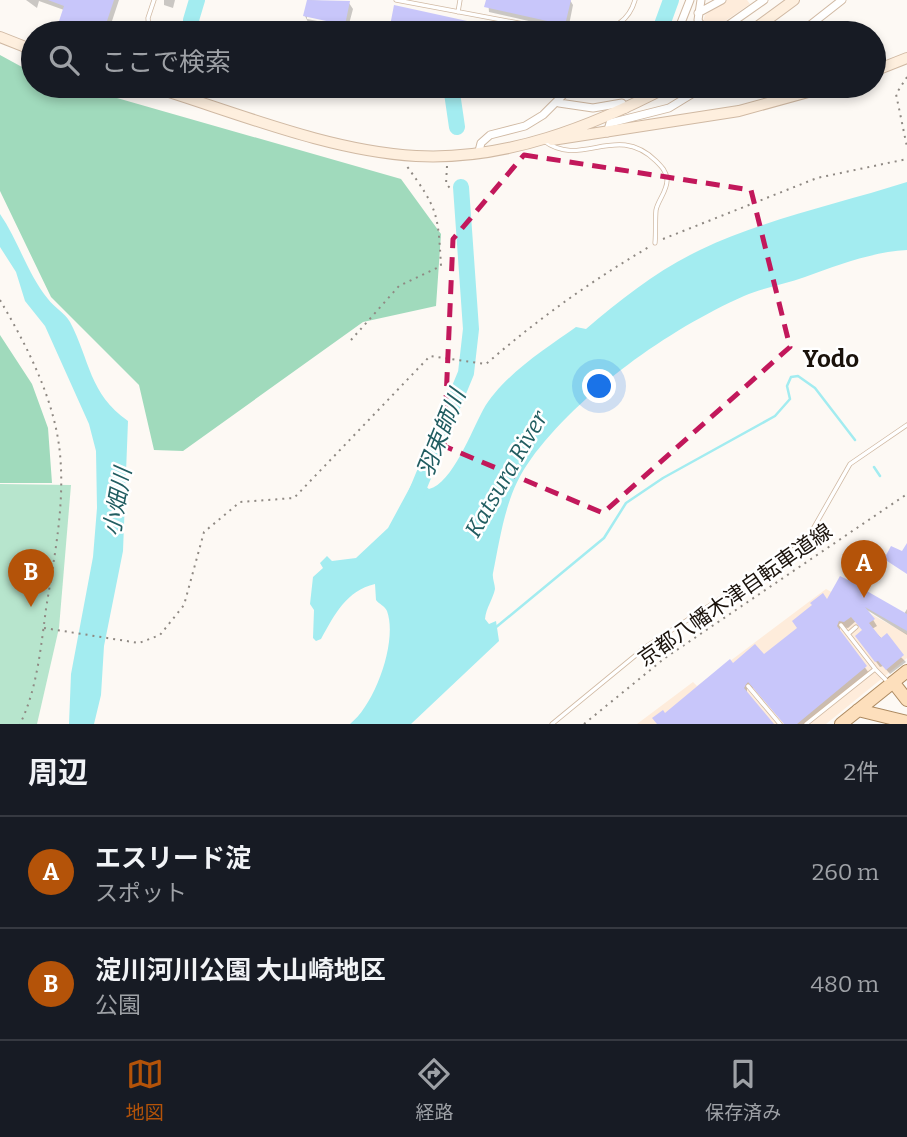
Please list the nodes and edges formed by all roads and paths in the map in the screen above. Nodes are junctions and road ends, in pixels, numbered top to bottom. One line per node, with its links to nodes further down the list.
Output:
1 (154, 0): 13 (lane)
2 (396, 0): 11 (lane)
3 (460, 0): 11 (lane)
4 (635, 0): 15 (lane)
5 (690, 0): 16 (street)
6 (701, 0): 12 (street)
7 (722, 0): 12 (street)
8 (764, 0): 18 (street)
9 (794, 0): 19 (street)
10 (842, 0): 20 (street)
11 (457, 12): 14 (lane)
12 (698, 13): 17 (street)
13 (148, 21)
14 (506, 21)
15 (624, 21)
16 (682, 21)
17 (699, 21)
18 (734, 21)
19 (765, 21)
20 (815, 21)
21 (0, 37): 22 (street)
22 (21, 45)
23 (907, 58): 24 (street)
24 (886, 66)
25 (907, 77): 35 (path)
26 (189, 98): 37 (street)
27 (561, 98): 31 (street)
28 (646, 98): 32 (street)
29 (685, 98): 33 (street)
30 (786, 98): 33 (street)
31 (559, 103): 32 (street); 36 (street)
32 (626, 108): 34 (street)
33 (607, 134): 34 (street)
34 (542, 139): 36 (street); 41 (lane)
35 (907, 147)
36 (479, 151): 37 (street)
37 (398, 154): 43 (path)
38 (907, 159): 41 (path)
39 (447, 168): 40 (path)
40 (450, 188)
41 (655, 243): 48 (path)
42 (0, 300): 48 (path)
43 (351, 340)
44 (907, 425): 58 (lane)
45 (907, 494): 59 (path, 京都八幡木津自転車道線)
46 (841, 625): 49 (lane)
47 (856, 627): 49 (lane)
48 (44, 628): 57 (path)
49 (848, 634): 50 (lane)
50 (876, 670): 52 (lane); 61 (lane)
51 (907, 671): 52 (main road)
52 (893, 682): 54 (main road); 55 (main road)
53 (748, 686): 60 (lane)
54 (907, 700)
55 (858, 710): 56 (main road); 62 (main road)
56 (907, 722)
57 (20, 724)
58 (552, 724)
59 (584, 724)
60 (780, 724)
61 (806, 724)
62 (841, 724)

